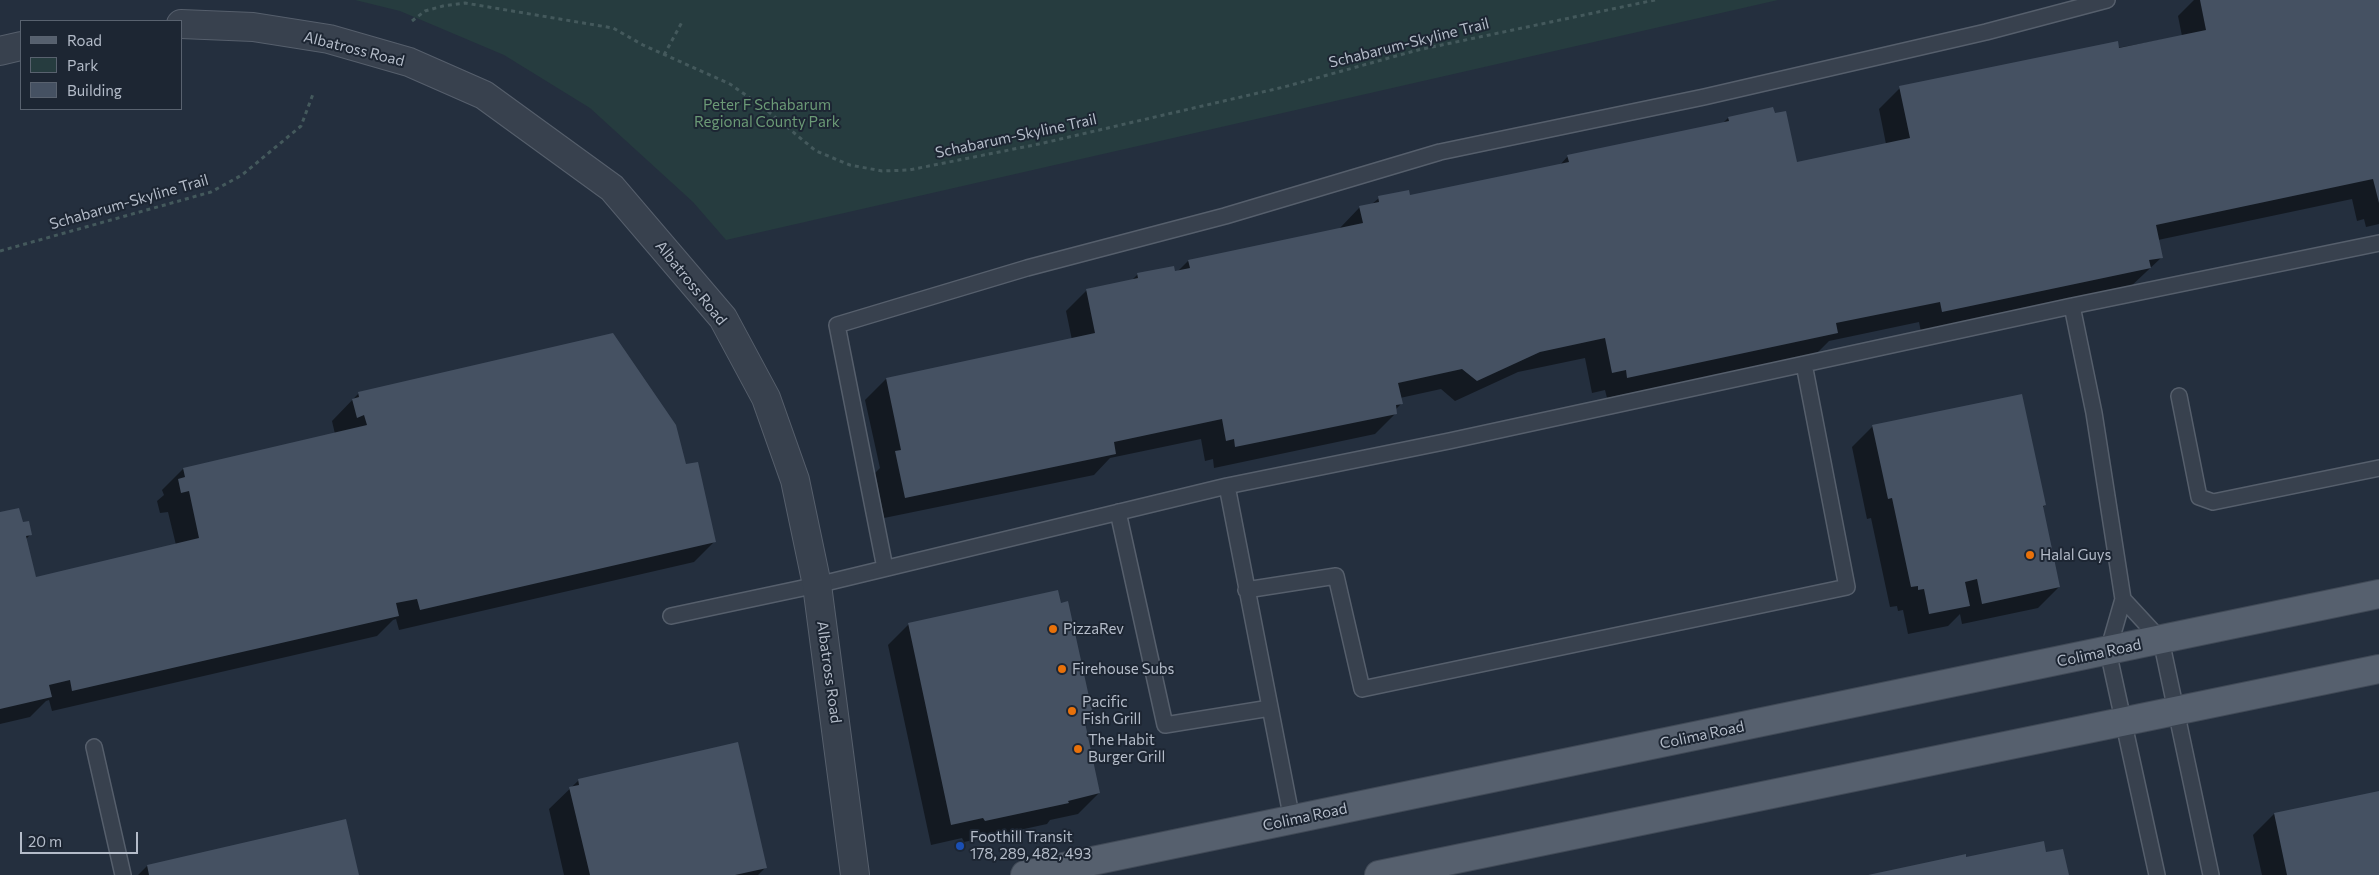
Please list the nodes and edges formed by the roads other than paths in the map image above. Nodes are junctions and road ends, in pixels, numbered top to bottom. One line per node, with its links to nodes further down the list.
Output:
1 (2107, 0): 12 (lane)
2 (182, 24): 13 (street, Albatross Road)
3 (20, 46): 4 (street)
4 (0, 51)
5 (2379, 243): 6 (lane)
6 (2072, 306): 7 (lane); 16 (lane)
7 (1804, 364): 10 (lane); 14 (lane)
8 (2179, 396): 9 (lane)
9 (2379, 468)
10 (1226, 486): 11 (lane); 14 (lane)
11 (1118, 512): 12 (lane); 21 (lane)
12 (885, 568): 13 (lane)
13 (817, 585): 17 (lane); 27 (street, Albatross Road)
14 (1246, 590): 21 (lane)
15 (2379, 594): 18 (main road, Colima Road)
16 (2123, 599): 18 (lane); 19 (lane)
17 (670, 616)
18 (2161, 640): 19 (main road, Colima Road); 22 (lane)
19 (2108, 651): 23 (lane); 25 (main road, Colima Road)
20 (2379, 669): 22 (main road)
21 (1270, 708): 25 (lane)
22 (2176, 711): 23 (main road); 31 (lane)
23 (2124, 722): 29 (main road); 30 (lane)
24 (94, 747): 26 (lane)
25 (1292, 820): 28 (main road, Colima Road)
26 (123, 875)
27 (855, 875)
28 (1025, 875)
29 (1379, 875)
30 (2157, 875)
31 (2211, 875)

